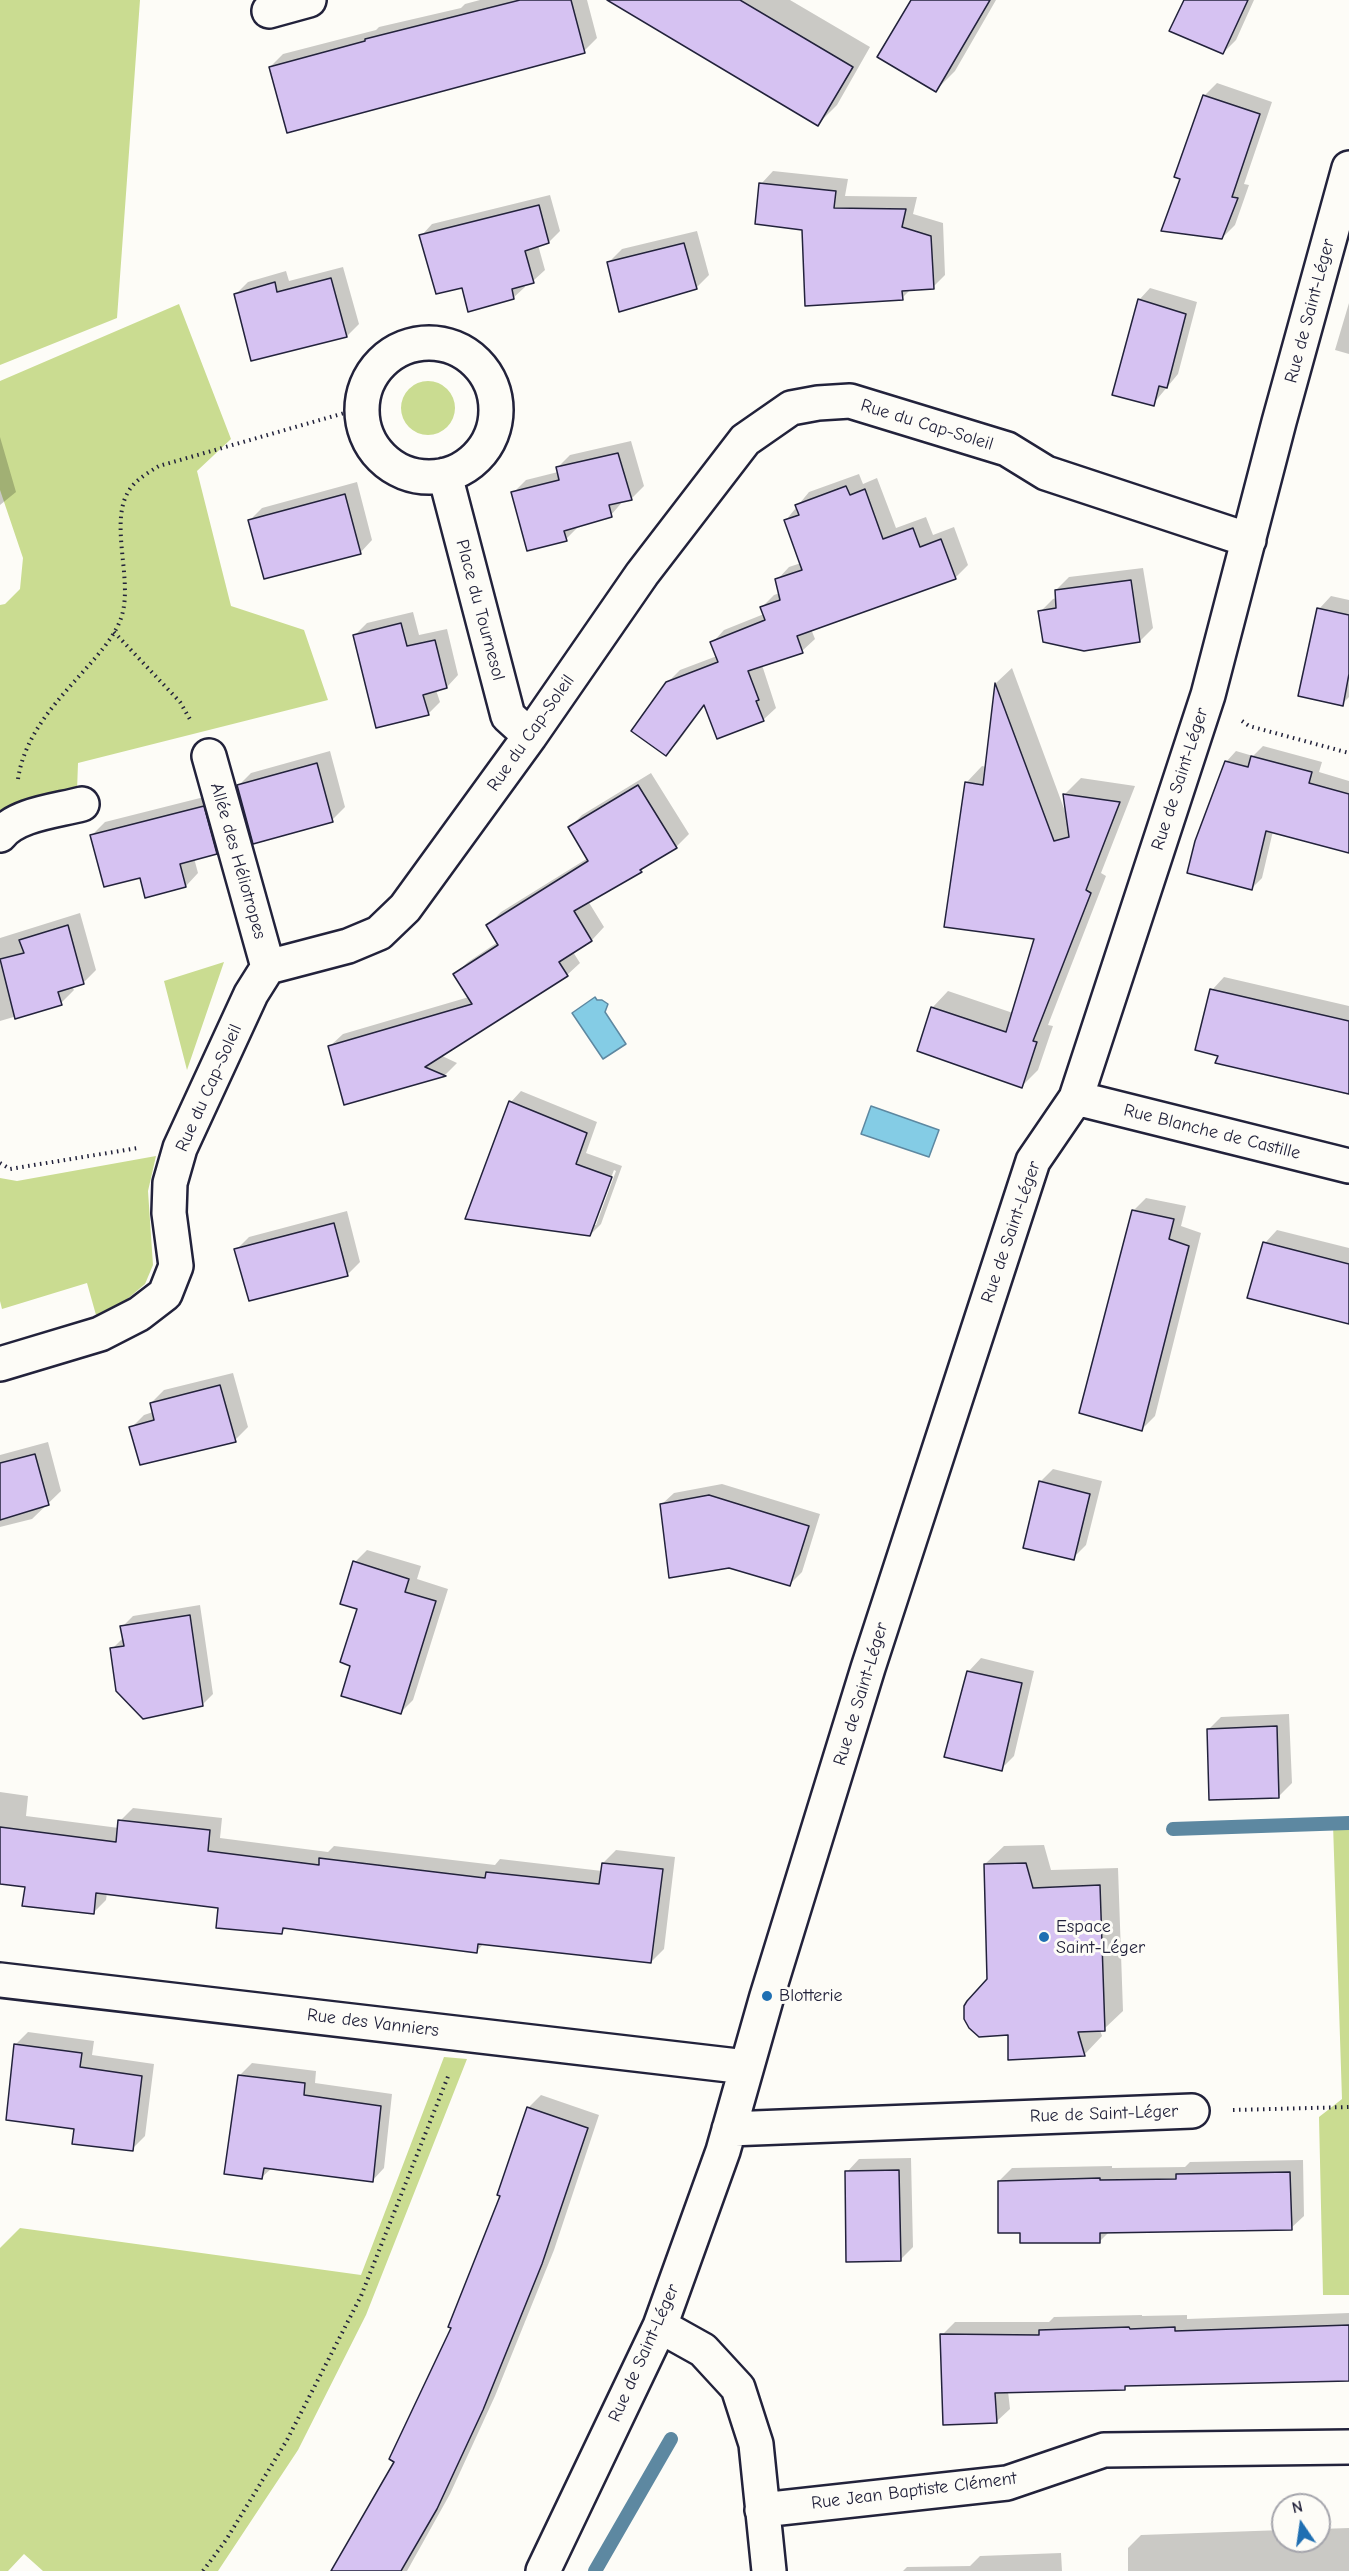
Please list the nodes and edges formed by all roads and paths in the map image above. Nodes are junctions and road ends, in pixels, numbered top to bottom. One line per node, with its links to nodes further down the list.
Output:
1 (309, 0): 2 (street)
2 (269, 11)
3 (1349, 168): 6 (street, Rue de Saint-Léger)
4 (362, 408): 5 (street); 5 (street); 7 (path)
5 (445, 475): 10 (street, Place du Tournesol)
6 (1249, 540): 8 (street, Rue de Saint-Léger); 10 (street, Rue du Cap-Soleil)
7 (114, 632): 9 (path); 14 (path)
8 (1208, 695): 11 (path); 16 (street, Rue de Saint-Léger)
9 (180, 702)
10 (530, 736): 15 (street, Rue du Cap-Soleil)
11 (1349, 753)
12 (208, 756): 15 (street, Allée des Héliotropes)
13 (82, 804): 14 (street)
14 (9, 828)
15 (268, 967): 17 (street, Rue du Cap-Soleil)
16 (1076, 1098): 19 (street, Rue Blanche de Castille); 23 (street, Rue de Saint-Léger)
17 (180, 1148): 18 (path); 20 (street, Rue du Cap-Soleil)
18 (0, 1163)
19 (1349, 1166)
20 (0, 1364)
21 (0, 1980): 22 (street, Rue des Vanniers)
22 (463, 2034): 23 (street, Rue des Vanniers); 30 (path)
23 (746, 2067): 26 (street, Rue de Saint-Léger)
24 (1349, 2107): 25 (path)
25 (1192, 2111): 26 (street, Rue de Saint-Léger)
26 (729, 2129): 27 (street, Rue de Saint-Léger)
27 (660, 2325): 29 (street); 31 (street, Rue de Saint-Léger)
28 (1349, 2447): 29 (street, Rue Jean Baptiste Clément)
29 (762, 2510): 32 (street)
30 (202, 2571)
31 (543, 2571)
32 (769, 2571)

